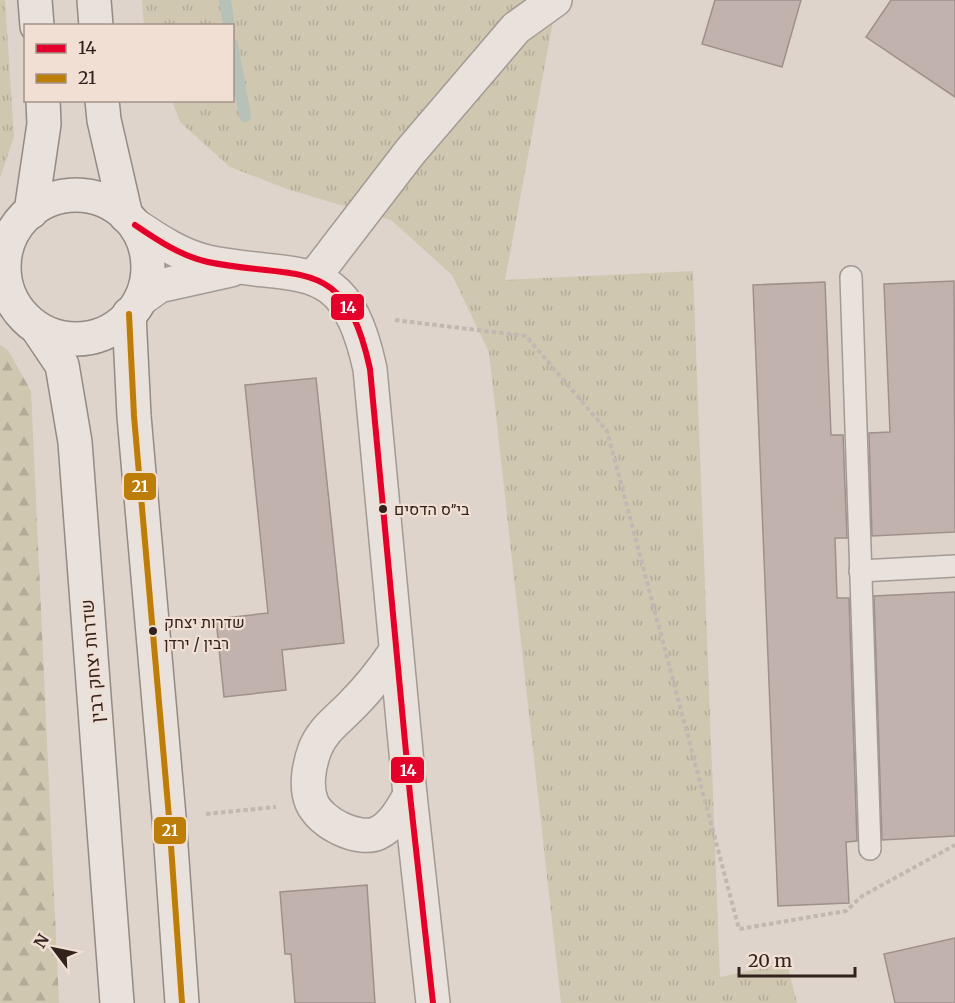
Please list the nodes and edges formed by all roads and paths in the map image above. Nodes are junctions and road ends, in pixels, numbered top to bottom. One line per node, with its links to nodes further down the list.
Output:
1 (35, 0): 4 (main road)
2 (94, 0): 5 (main road)
3 (555, 0): 11 (main road)
4 (37, 24)
5 (96, 24)
6 (42, 102): 8 (main road)
7 (102, 102): 9 (main road)
8 (18, 220): 9 (main road); 14 (main road)
9 (130, 220): 10 (main road); 13 (main road)
10 (242, 268): 11 (main road); 13 (main road)
11 (314, 277): 15 (main road)
12 (851, 277): 17 (lane)
13 (135, 306): 14 (main road); 21 (main road)
14 (17, 310): 24 (main road, שדרות יצחק רבין)
15 (352, 314): 18 (main road); 22 (path)
16 (955, 566): 17 (lane)
17 (860, 571): 23 (lane)
18 (396, 651): 19 (main road); 20 (main road)
19 (410, 795): 20 (main road); 26 (main road)
20 (312, 804): 21 (path)
21 (169, 817): 25 (main road)
22 (955, 845)
23 (870, 849)
24 (117, 1003)
25 (182, 1003)
26 (433, 1003)

